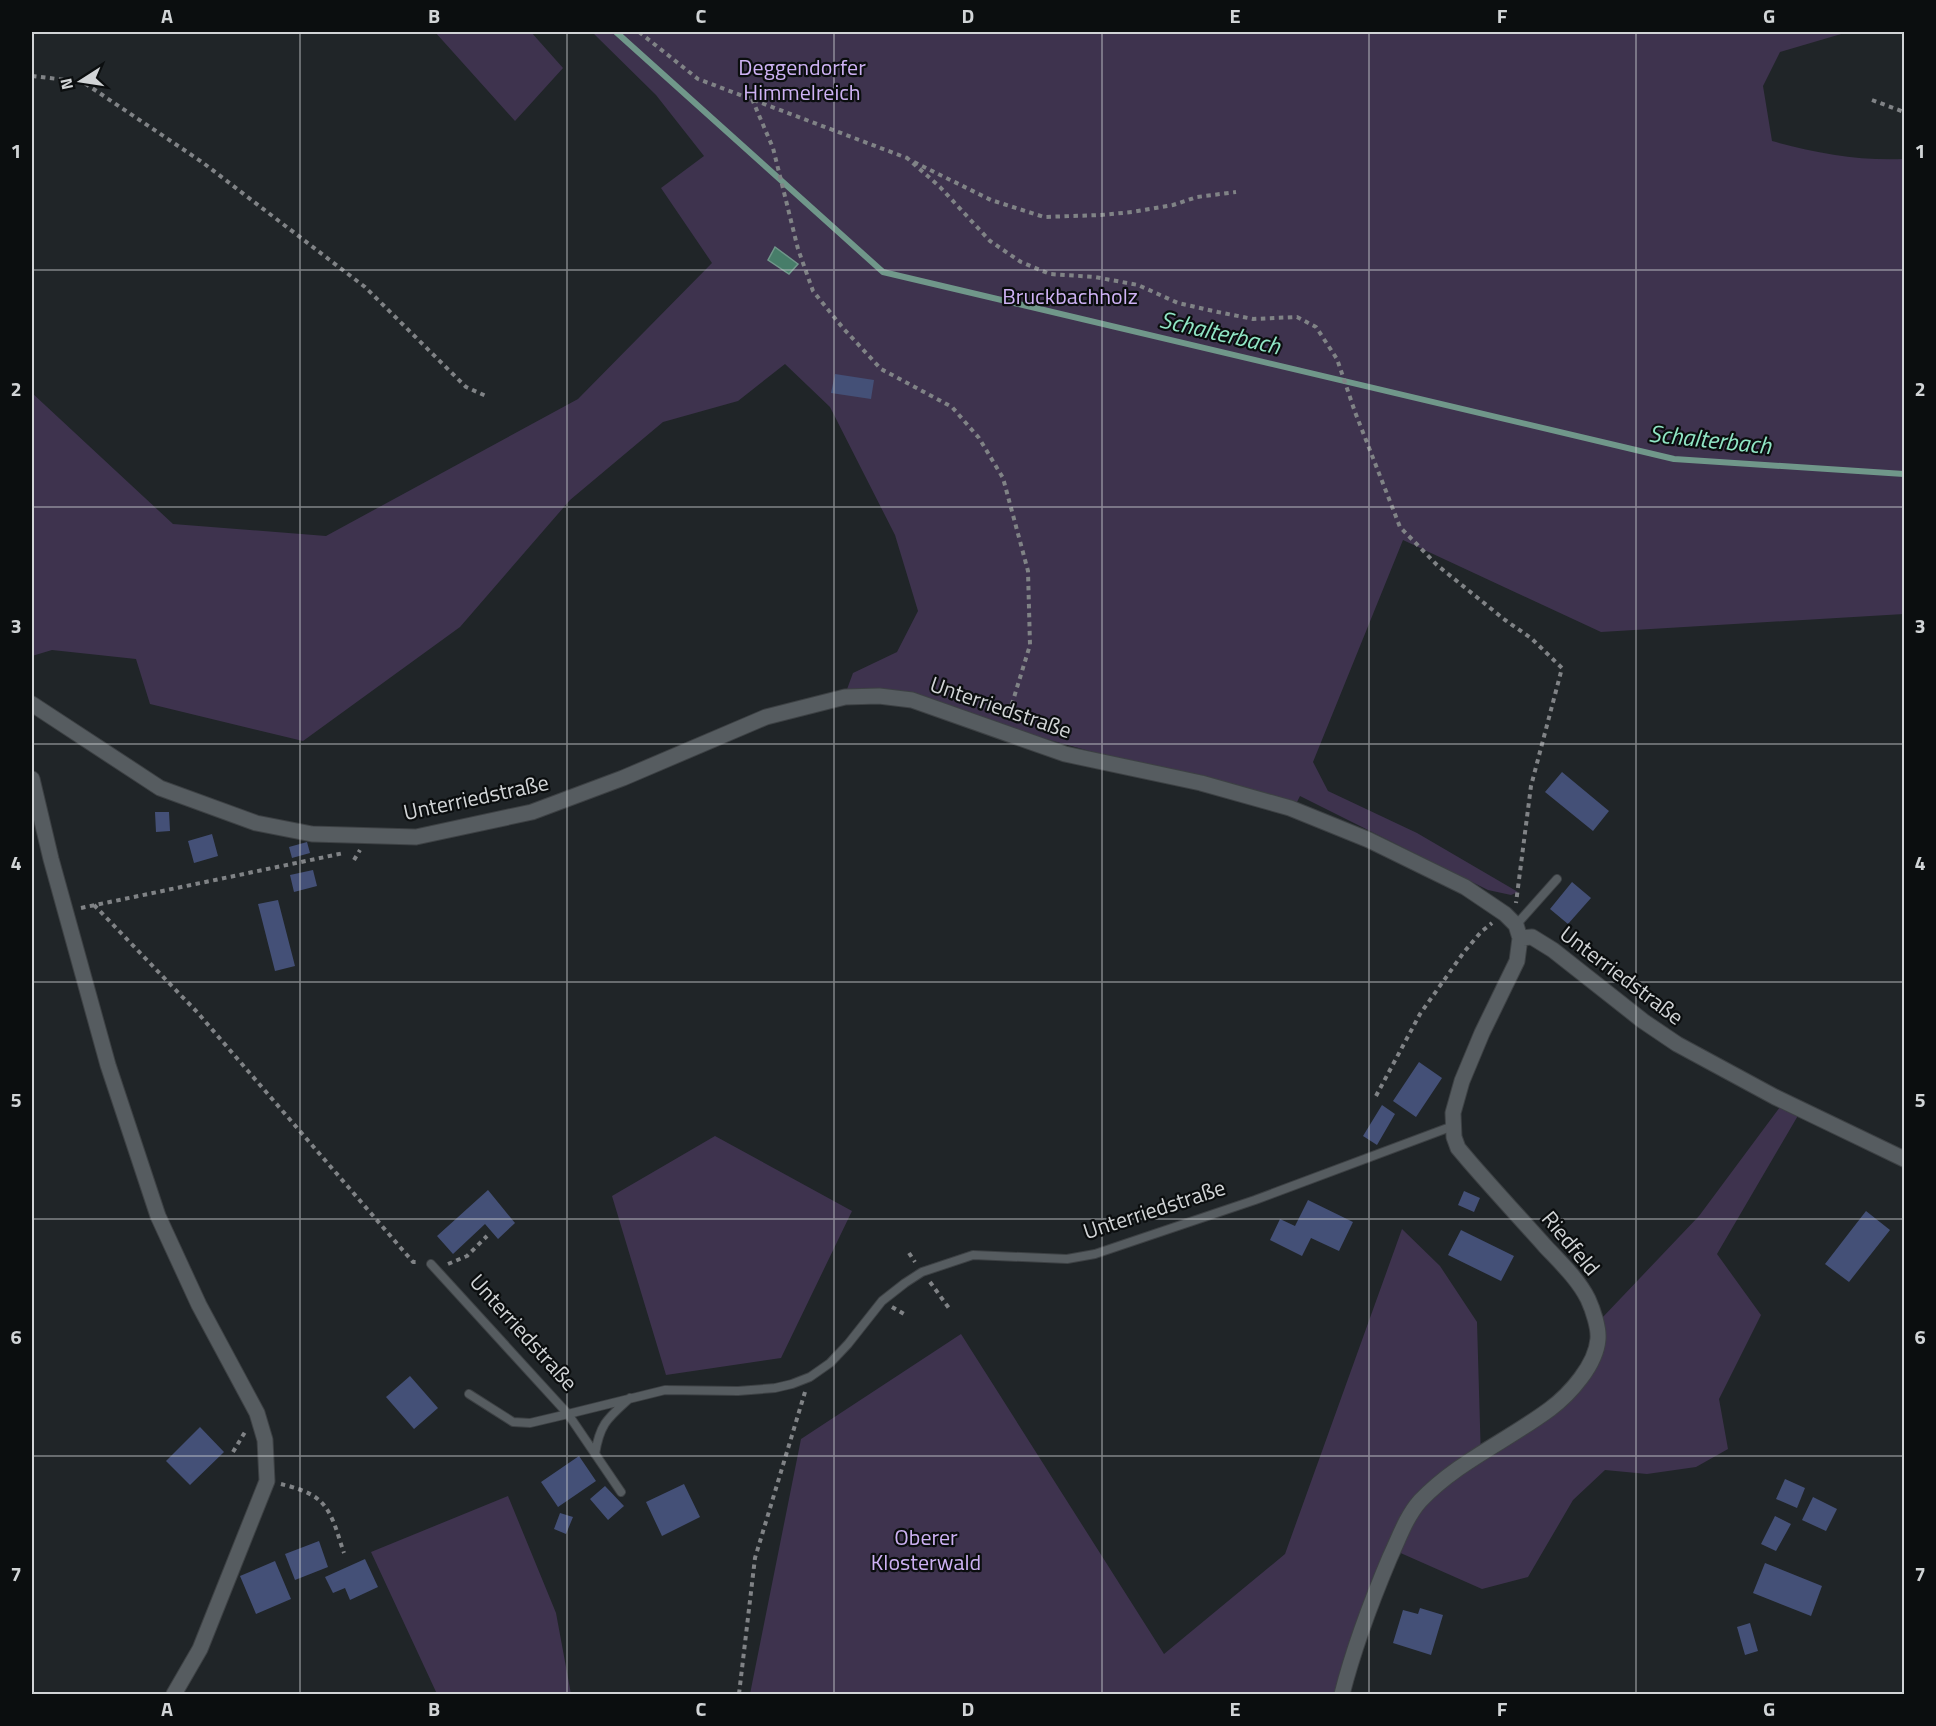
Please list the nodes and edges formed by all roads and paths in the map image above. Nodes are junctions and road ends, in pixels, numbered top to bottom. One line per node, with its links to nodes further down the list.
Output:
1 (639, 32): 3 (path)
2 (32, 76): 8 (path)
3 (752, 99): 6 (path); 10 (path)
4 (1872, 100): 5 (path)
5 (1905, 112)
6 (906, 158): 7 (path); 16 (path)
7 (1236, 192)
8 (486, 396)
9 (32, 704): 12 (street, Unterriedstraße)
10 (1003, 734): 12 (street, Unterriedstraße); 16 (street, Unterriedstraße)
11 (32, 779): 27 (street)
12 (374, 836): 13 (path)
13 (360, 849): 14 (path); 21 (path)
14 (354, 860)
15 (1557, 879): 16 (lane)
16 (1513, 926): 17 (path); 18 (street, Riedfeld); 19 (street, Unterriedstraße)
17 (1376, 1096)
18 (1453, 1125): 22 (lane, Unterriedstraße); 32 (street, Riedfeld)
19 (1905, 1159)
20 (487, 1236): 21 (path)
21 (431, 1264): 25 (lane, Unterriedstraße)
22 (810, 1377): 24 (lane, Unterriedstraße); 31 (path)
23 (469, 1394): 25 (lane)
24 (630, 1398): 25 (lane, Unterriedstraße); 26 (lane)
25 (568, 1414): 26 (lane)
26 (595, 1454): 28 (lane)
27 (267, 1481): 29 (path); 30 (street)
28 (621, 1492)
29 (344, 1553)
30 (174, 1695)
31 (739, 1695)
32 (1342, 1695)

